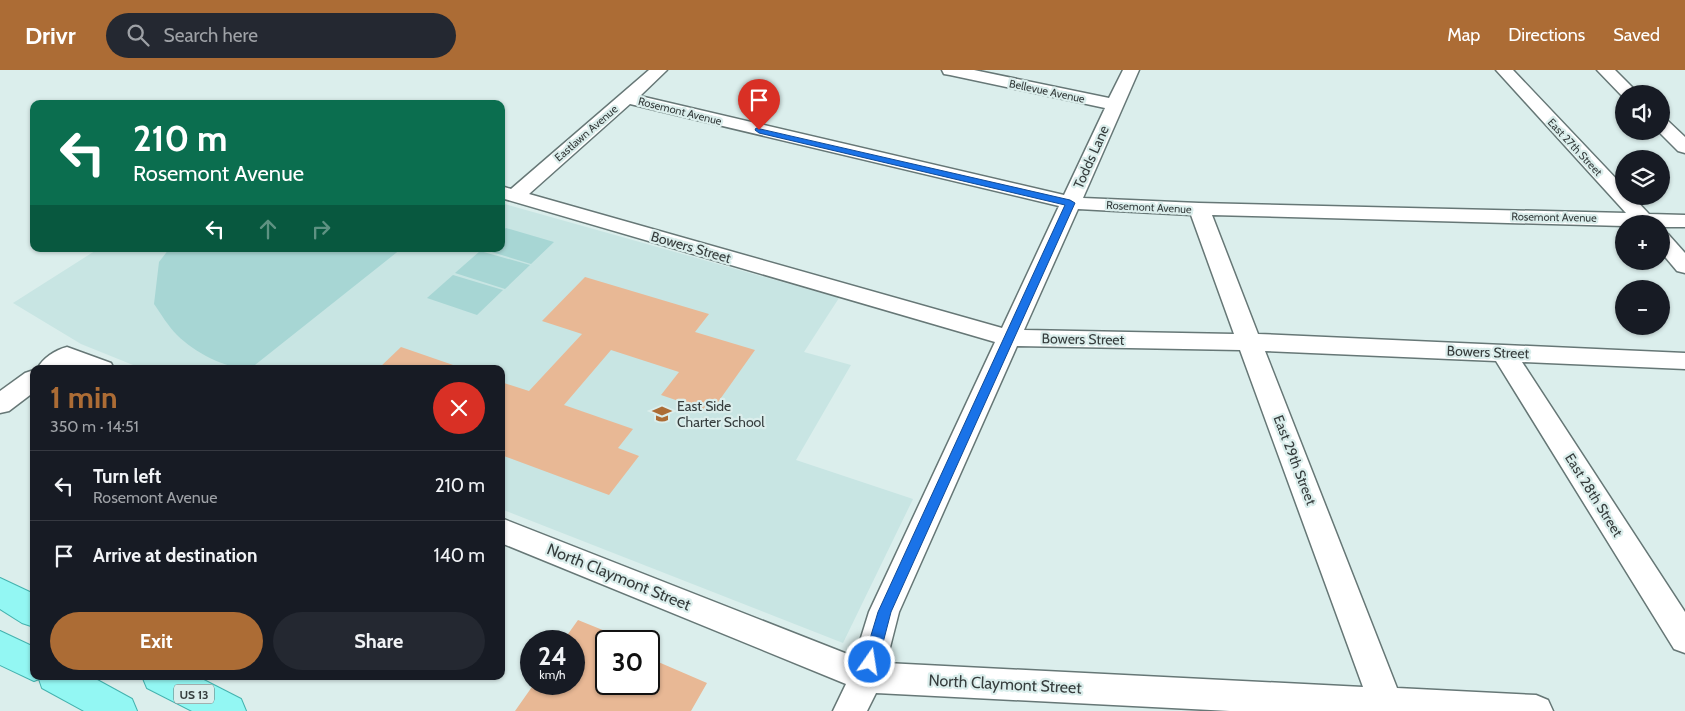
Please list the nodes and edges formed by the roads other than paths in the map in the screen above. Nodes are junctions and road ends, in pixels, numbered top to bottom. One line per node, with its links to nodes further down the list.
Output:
1 (659, 70): 7 (street, Eastlawn Avenue)
2 (950, 70): 8 (street, Bellevue Avenue)
3 (1131, 70): 8 (street, Todds Lane)
4 (1504, 70): 14 (street, East 27th Street)
5 (1605, 70): 6 (street)
6 (1621, 85)
7 (626, 98): 11 (street, Eastlawn Avenue); 12 (street, Rosemont Avenue)
8 (1115, 105): 12 (street, Todds Lane)
9 (1670, 133): 10 (street)
10 (1685, 147)
11 (508, 194): 20 (street, Bowers Street)
12 (1070, 203): 13 (street, Rosemont Avenue); 20 (street, Todds Lane)
13 (1199, 209): 15 (street, Rosemont Avenue); 21 (street, East 29th Street)
14 (1639, 215)
15 (1615, 220)
16 (1670, 221): 17 (street, Rosemont Avenue)
17 (1685, 221)
18 (1670, 250): 19 (street)
19 (1685, 266)
20 (1010, 338): 21 (street, Bowers Street); 32 (street, Todds Lane)
21 (1250, 342): 22 (street, Bowers Street); 35 (street, East 29th Street)
22 (1503, 352): 23 (street, Bowers Street); 29 (street, East 28th Street)
23 (1685, 361)
24 (58, 362): 25 (street)
25 (77, 365)
26 (30, 383): 27 (street)
27 (0, 404)
28 (505, 532): 32 (street, North Claymont Street)
29 (1685, 639)
30 (0, 646): 31 (main road)
31 (30, 663)
32 (867, 677): 35 (street, North Claymont Street); 38 (street, Todds Lane); 39 (street)
33 (62, 680): 36 (main road)
34 (168, 680): 37 (main road, US 13)
35 (1388, 708): 40 (street, North Claymont Street)
36 (119, 711)
37 (228, 711)
38 (850, 711)
39 (868, 711)
40 (1536, 711)

